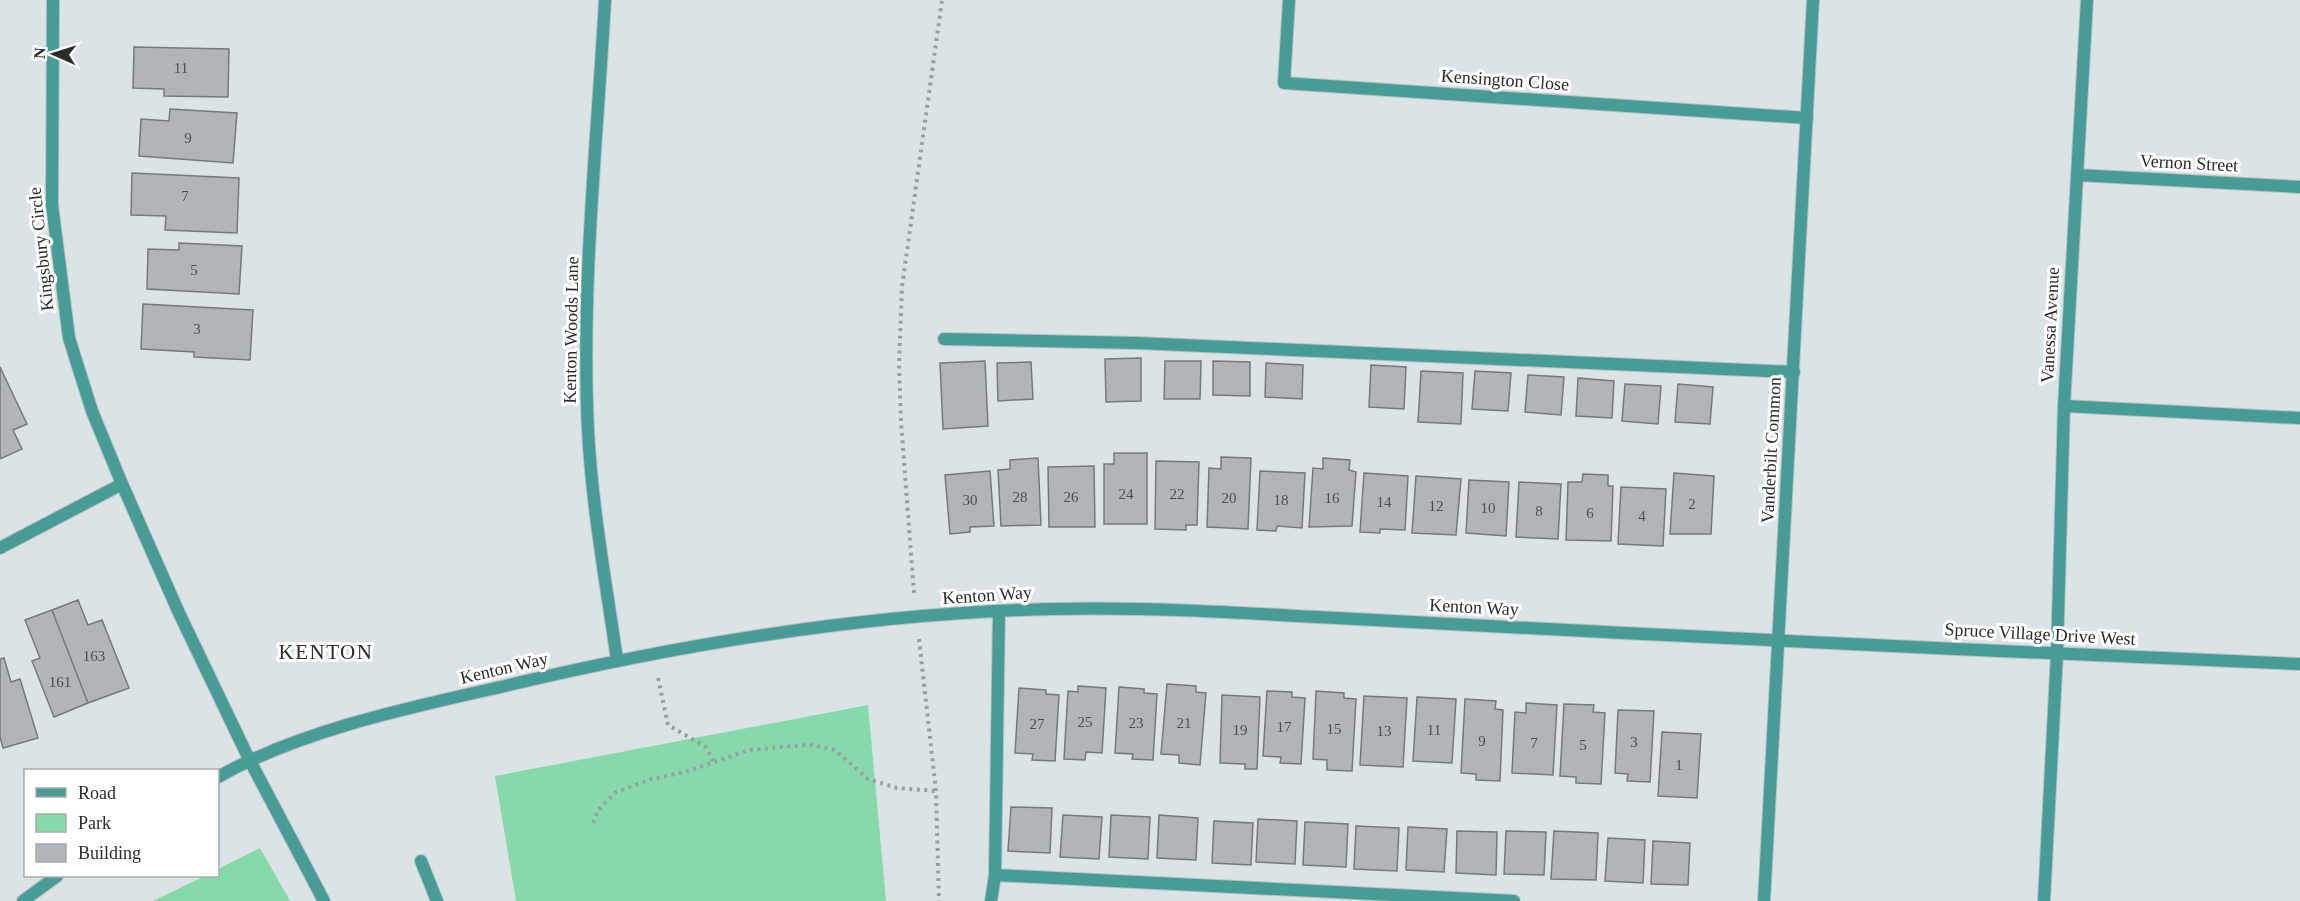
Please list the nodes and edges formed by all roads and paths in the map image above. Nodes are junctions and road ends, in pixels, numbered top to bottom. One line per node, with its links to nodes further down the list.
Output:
1 (53, 0): 14 (street, Kingsbury Circle)
2 (605, 0): 21 (street, Kenton Woods Lane)
3 (942, 0): 17 (path)
4 (1289, 0): 7 (street, Kensington Close)
5 (1813, 0): 7 (street, Vanderbilt Common)
6 (2087, 0): 8 (street, Vanessa Avenue)
7 (1807, 118): 11 (street, Vanderbilt Common)
8 (2077, 175): 9 (street, Vernon Street); 12 (street, Vanessa Avenue)
9 (2300, 187)
10 (944, 339): 11 (street)
11 (1794, 372): 18 (street, Vanderbilt Common)
12 (2064, 406): 13 (street); 19 (street, Vanessa Avenue)
13 (2300, 418)
14 (122, 484): 15 (street); 23 (street, Kingsbury Circle)
15 (0, 549)
16 (999, 611): 17 (street, Kenton Way); 18 (street, Kenton Way); 29 (street)
17 (916, 618): 20 (street, Kenton Way); 26 (path)
18 (1779, 641): 19 (street, Spruce Village Drive West); 37 (street, Vanderbilt Common)
19 (2056, 653): 22 (street, Spruce Village Drive West); 38 (street, Vanessa Avenue)
20 (653, 654): 21 (street, Kenton Way); 24 (path)
21 (616, 660): 23 (street, Kenton Way)
22 (2300, 664)
23 (249, 759): 25 (street, Kenton Way); 32 (street, Kingsbury Circle)
24 (713, 761): 26 (path); 27 (path)
25 (219, 776)
26 (936, 791): 34 (path)
27 (593, 823)
28 (422, 861): 33 (street)
29 (995, 875): 35 (street); 36 (street)
30 (56, 877): 31 (street)
31 (23, 901)
32 (324, 901)
33 (437, 901)
34 (939, 901)
35 (991, 901)
36 (1514, 901)
37 (1764, 901)
38 (2044, 901)

